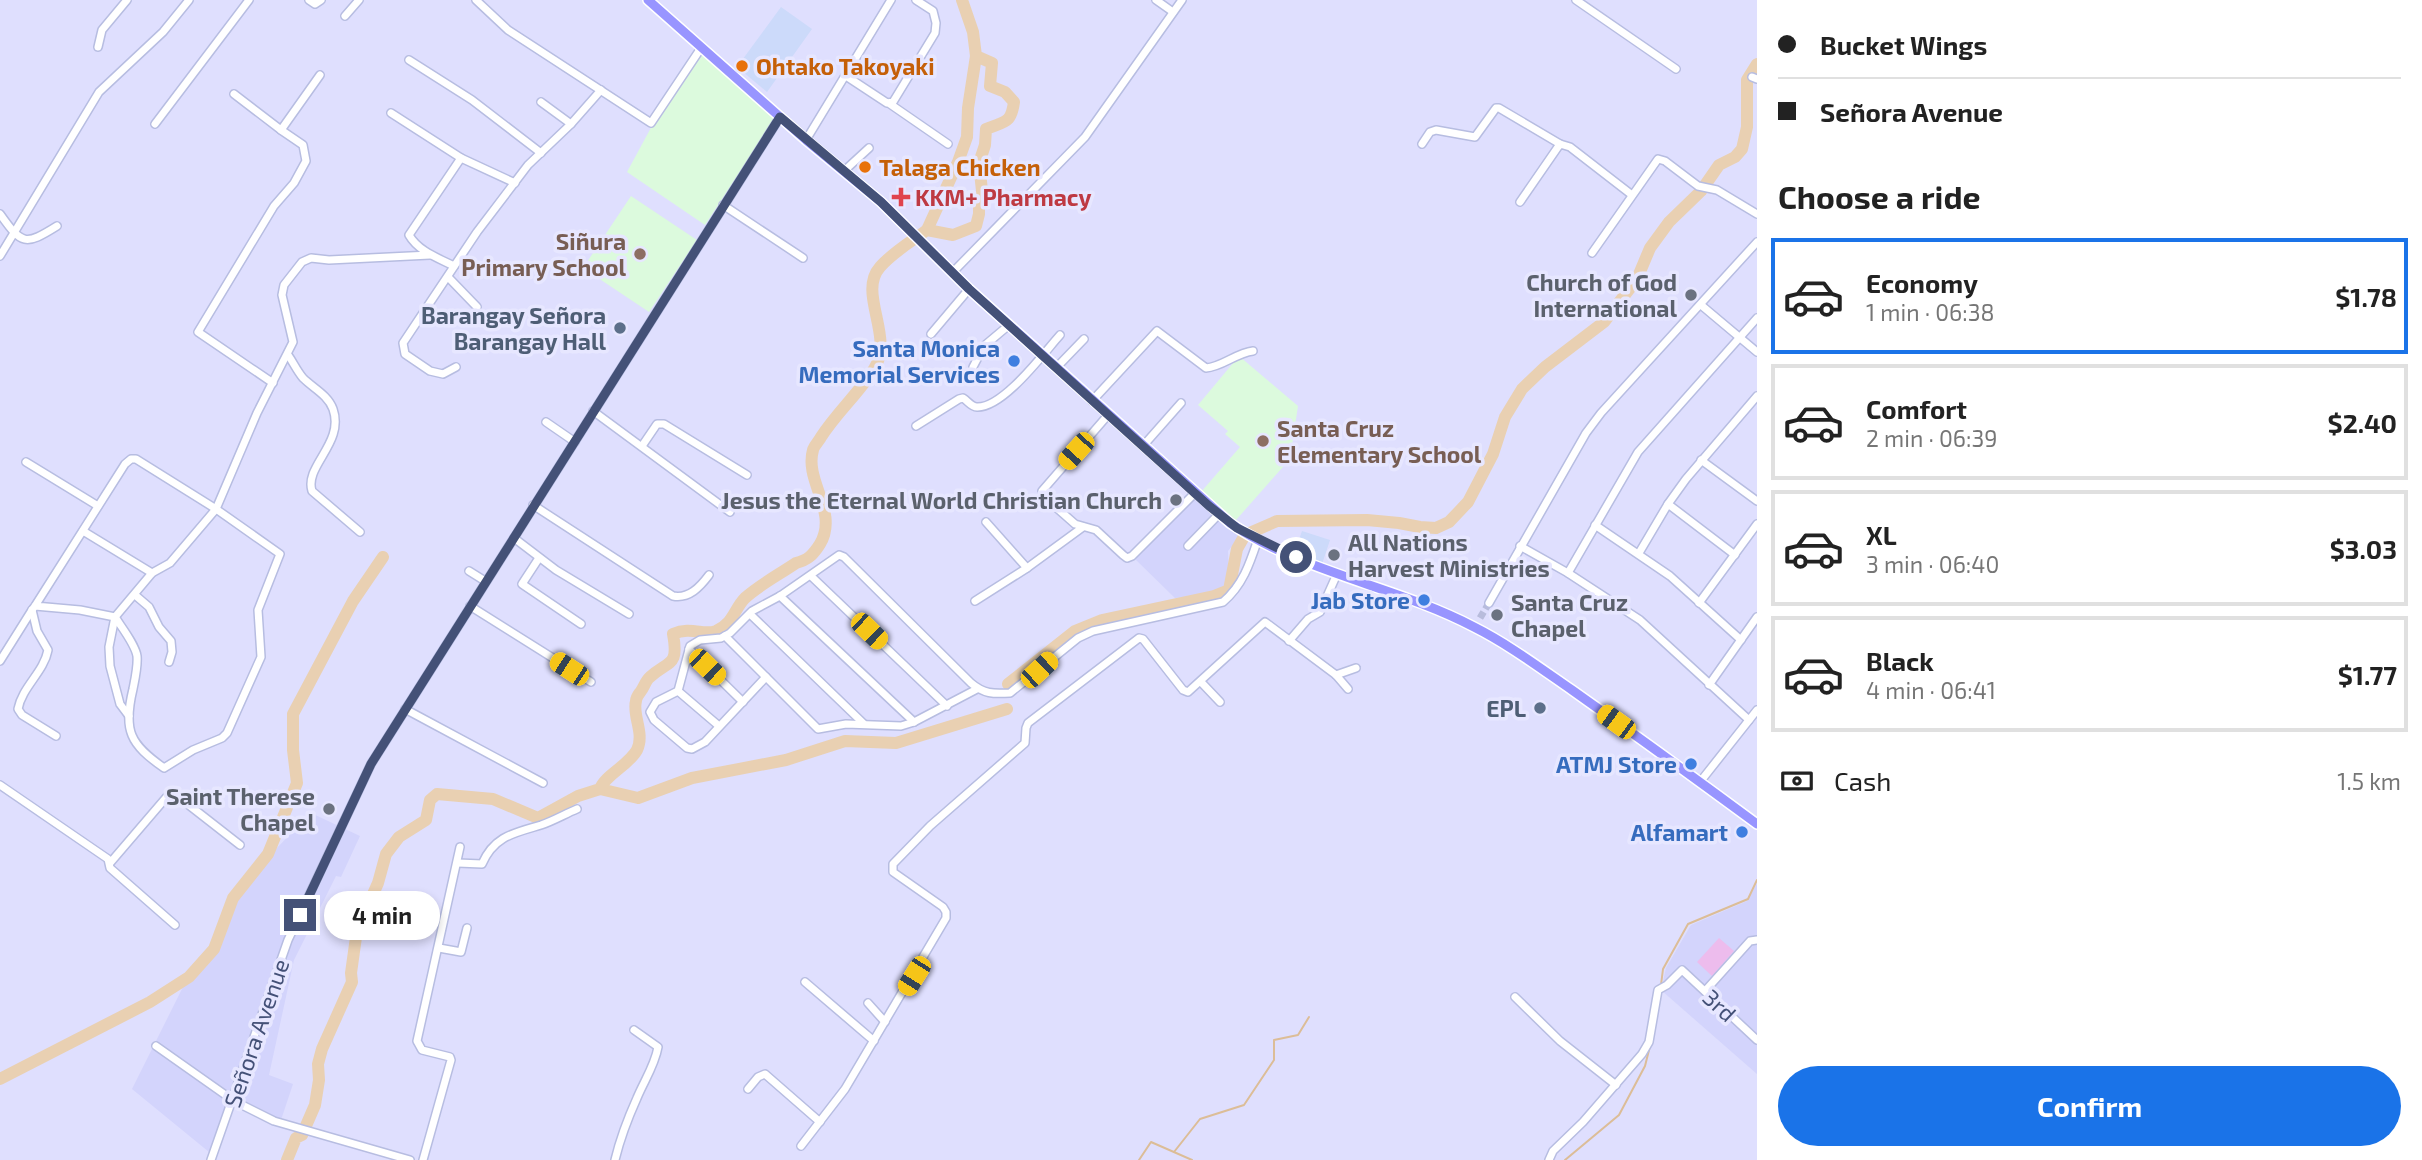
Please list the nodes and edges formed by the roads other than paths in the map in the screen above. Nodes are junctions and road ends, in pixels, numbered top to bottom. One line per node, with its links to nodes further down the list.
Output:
1 (127, 0): 14 (street)
2 (189, 0): 44 (street)
3 (249, 0): 26 (street)
4 (359, 0): 13 (street)
5 (475, 0): 20 (street)
6 (648, 0): 15 (main road)
7 (891, 0): 19 (street)
8 (916, 0): 23 (street)
9 (1156, 0): 12 (street)
10 (1182, 0): 12 (street)
11 (1576, 0): 17 (street)
12 (1173, 12): 51 (street)
13 (345, 16)
14 (98, 47)
15 (701, 48): 20 (street); 25 (main road)
16 (409, 60): 34 (street)
17 (1676, 69)
18 (320, 75): 28 (street)
19 (846, 76): 23 (street); 29 (street)
20 (601, 90): 27 (street)
21 (234, 94): 28 (street)
22 (541, 102): 27 (street)
23 (890, 104): 30 (street)
24 (391, 113): 35 (street)
25 (780, 117): 29 (main road); 40 (street, Señora Avenue)
26 (155, 124)
27 (571, 124): 34 (street)
28 (281, 130): 69 (street)
29 (806, 140): 36 (main road)
30 (948, 144)
31 (1422, 144): 32 (street)
32 (1560, 144): 38 (street); 39 (street)
33 (869, 148): 36 (street)
34 (541, 153): 37 (street)
35 (461, 158): 37 (street); 47 (street)
36 (844, 171): 51 (main road)
37 (515, 183): 50 (street)
38 (1632, 195): 42 (street); 46 (street)
39 (1520, 202)
40 (723, 205): 49 (street); 73 (street, Señora Avenue)
41 (0, 214): 44 (street)
42 (1757, 214)
43 (57, 226): 44 (street)
44 (14, 234): 48 (street)
45 (1757, 242): 54 (street)
46 (1592, 253)
47 (430, 255): 50 (street); 64 (street)
48 (0, 256)
49 (803, 258)
50 (454, 265): 52 (street)
51 (953, 271): 53 (main road)
52 (448, 277): 55 (street); 66 (street)
53 (969, 289): 57 (main road); 58 (street)
54 (1701, 305): 60 (street); 100 (street)
55 (477, 307)
56 (1757, 318): 60 (street)
57 (1009, 325): 65 (main road); 67 (street)
58 (930, 334)
59 (1060, 335): 65 (street)
60 (1739, 337): 63 (street); 93 (street)
61 (1083, 339): 68 (street)
62 (1253, 351): 71 (street)
63 (1757, 352)
64 (288, 355): 69 (street); 96 (street)
65 (1042, 355): 68 (main road); 76 (street)
66 (456, 367)
67 (974, 367)
68 (1056, 368): 71 (main road)
69 (273, 383): 88 (street)
70 (1757, 396): 80 (street)
71 (1093, 401): 74 (main road)
72 (1181, 403): 79 (street)
73 (593, 411): 77 (street, Señora Avenue); 78 (street)
74 (1108, 415): 79 (main road); 94 (street)
75 (547, 422): 77 (street)
76 (916, 426)
77 (575, 442): 86 (street, Señora Avenue)
78 (642, 446): 82 (street); 89 (street)
79 (1143, 446): 83 (main road)
80 (1701, 460): 84 (street); 85 (street)
81 (26, 462): 87 (street)
82 (747, 475)
83 (1195, 493): 90 (main road); 94 (street)
84 (1757, 501)
85 (1668, 504): 101 (street); 102 (street)
86 (533, 505): 97 (street, Señora Avenue); 109 (street)
87 (98, 506): 88 (street); 95 (street)
88 (216, 509): 106 (street); 144 (street)
89 (730, 512)
90 (1219, 514): 98 (main road); 99 (street)
91 (986, 522): 104 (street)
92 (1757, 524): 102 (street)
93 (1595, 525): 101 (street); 108 (street)
94 (1083, 527): 104 (street)
95 (83, 531): 106 (street); 118 (street)
96 (360, 532)
97 (514, 538): 103 (street); 111 (street, Señora Avenue)
98 (1256, 538): 107 (main road); 136 (street)
99 (1188, 546)
100 (1520, 546): 108 (street); 115 (street)
101 (1639, 553): 116 (street)
102 (1735, 555): 116 (street)
103 (539, 558): 119 (street); 123 (street)
104 (1027, 568): 114 (street)
105 (469, 571): 111 (street)
106 (152, 573): 112 (street)
107 (1337, 573): 126 (street); 150 (main road)
108 (1568, 573): 135 (street)
109 (709, 575)
110 (811, 576): 113 (street); 136 (street); 141 (street)
111 (485, 582): 117 (street, Señora Avenue)
112 (135, 595): 121 (street); 129 (street)
113 (780, 596): 120 (street); 146 (street)
114 (975, 601)
115 (1489, 603)
116 (1699, 603): 125 (street)
117 (470, 606): 133 (street); 142 (street, Señora Avenue)
118 (34, 608): 121 (street); 128 (street); 149 (street)
119 (629, 614)
120 (750, 614): 124 (street); 147 (street)
121 (116, 617): 144 (street); 144 (street)
122 (1757, 617): 125 (street)
123 (581, 624)
124 (725, 636): 127 (street); 132 (street)
125 (1741, 640): 135 (street)
126 (1289, 641): 131 (street); 134 (street)
127 (689, 649): 138 (street); 139 (street)
128 (0, 661)
129 (169, 662)
130 (1356, 668): 131 (street)
131 (1336, 675): 137 (street)
132 (766, 677): 139 (street); 147 (street)
133 (591, 682)
134 (1201, 682): 140 (street); 167 (street)
135 (1709, 685): 145 (street)
136 (977, 689): 141 (street)
137 (1348, 689)
138 (678, 691): 148 (street); 148 (street)
139 (743, 702): 148 (street)
140 (1220, 702)
141 (947, 706): 146 (street)
142 (405, 709): 151 (street); 175 (street, Señora Avenue)
143 (1757, 710): 145 (street)
144 (129, 716)
145 (1749, 720): 150 (street)
146 (914, 722): 147 (street)
147 (863, 723)
148 (719, 726)
149 (56, 736)
150 (1700, 782): 154 (main road)
151 (542, 783)
152 (0, 785): 157 (street)
153 (578, 809): 158 (street)
154 (1757, 824)
155 (240, 845): 157 (street)
156 (460, 847): 158 (street)
157 (110, 863): 159 (street)
158 (458, 863): 162 (street)
159 (175, 925)
160 (467, 928): 162 (street)
161 (1757, 940): 164 (street)
162 (439, 948): 180 (street)
163 (805, 982): 171 (street)
164 (1705, 991): 170 (street, 3rd); 173 (street, 3rd)
165 (1515, 997): 173 (street)
166 (868, 1003): 167 (street)
167 (885, 1022): 171 (street)
168 (1757, 1027): 170 (street)
169 (634, 1030): 181 (street)
170 (1754, 1037)
171 (874, 1041): 176 (street)
172 (156, 1046): 175 (street)
173 (1616, 1085): 182 (street)
174 (748, 1089): 176 (street)
175 (234, 1101): 178 (street, Señora Avenue); 179 (street)
176 (820, 1122): 177 (street)
177 (801, 1146)
178 (211, 1160)
179 (410, 1160)
180 (423, 1160)
181 (615, 1160)
182 (1549, 1160)

